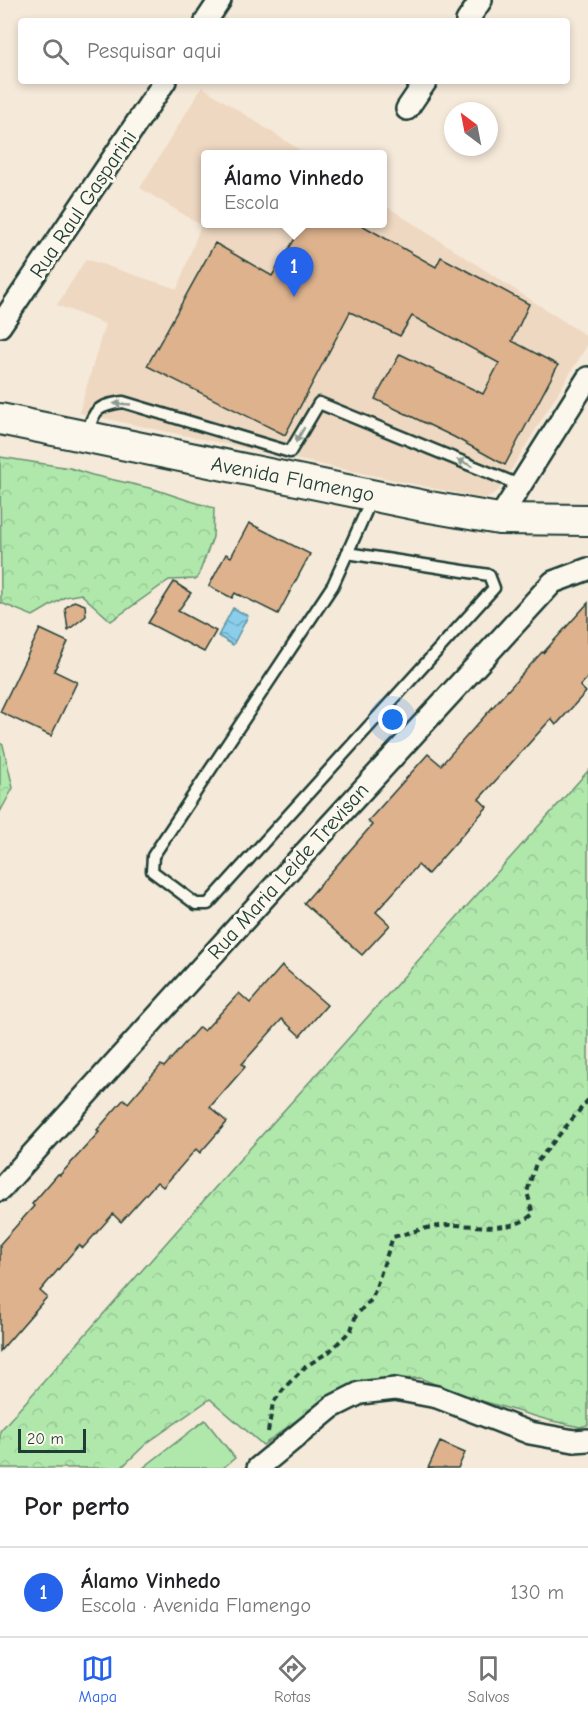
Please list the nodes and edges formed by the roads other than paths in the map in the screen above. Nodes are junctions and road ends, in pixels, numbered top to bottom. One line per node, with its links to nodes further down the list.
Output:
1 (220, 0): 3 (street)
2 (481, 0): 4 (street)
3 (208, 18)
4 (469, 18)
5 (163, 84): 8 (street, Rua Raul Gasparini)
6 (424, 84): 7 (street)
7 (407, 109)
8 (0, 326)
9 (588, 378): 12 (street)
10 (0, 419): 11 (street, Avenida Flamengo)
11 (86, 438): 12 (lane, one-way to 11); 13 (street, Avenida Flamengo)
12 (519, 485): 14 (street)
13 (373, 495): 14 (street, Avenida Flamengo); 16 (lane)
14 (499, 519): 15 (street, Avenida Flamengo)
15 (588, 520)
16 (347, 553): 16 (lane)
17 (588, 569): 18 (street, Rua Maria Leide Trevisan)
18 (0, 1190)
19 (588, 1440): 20 (street)
20 (263, 1464)

